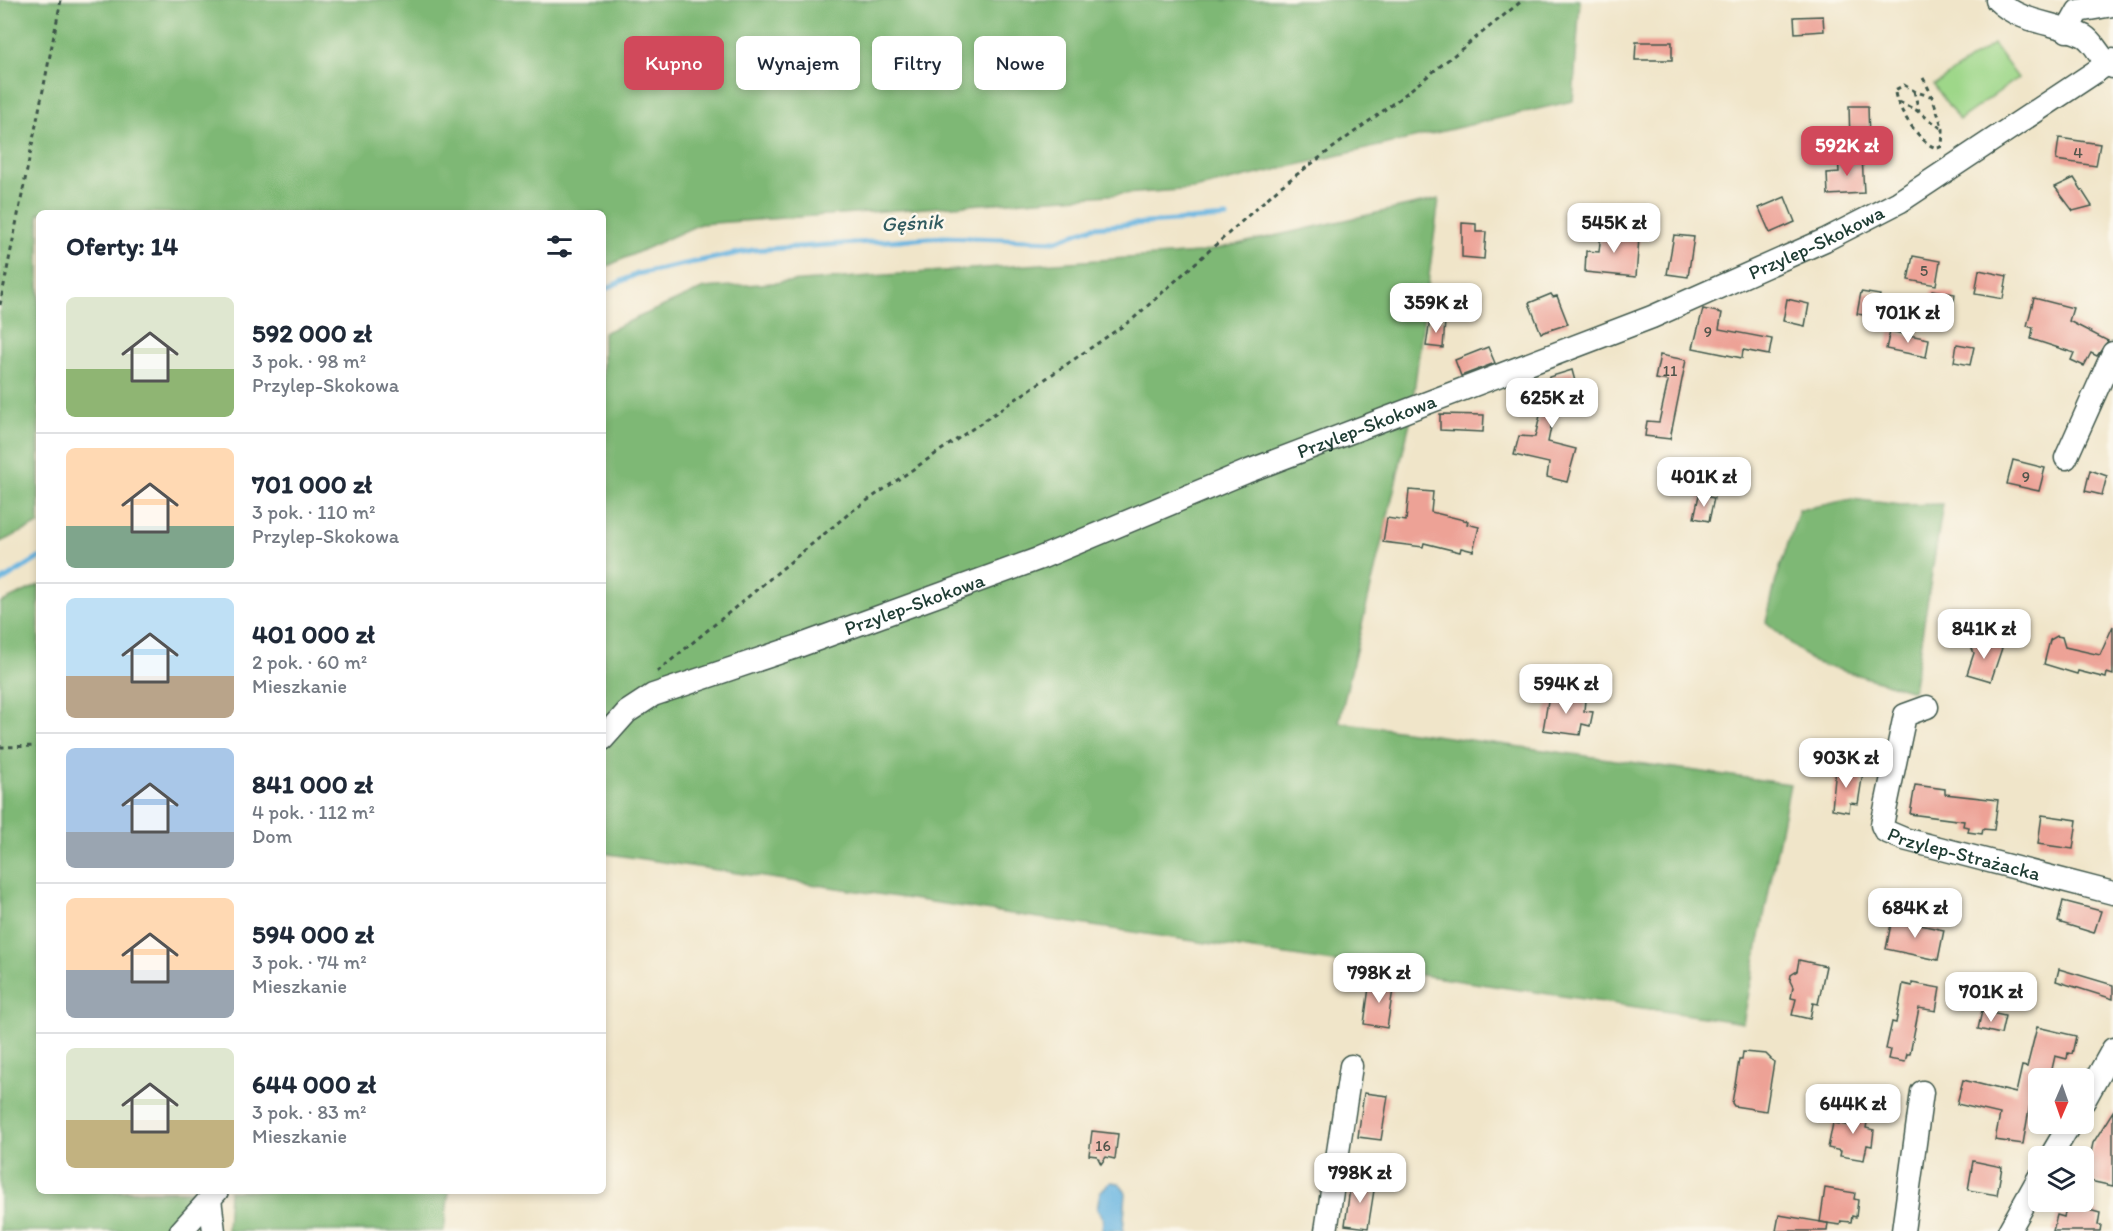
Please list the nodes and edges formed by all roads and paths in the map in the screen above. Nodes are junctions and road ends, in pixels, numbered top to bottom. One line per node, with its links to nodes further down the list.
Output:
1 (61, 0): 13 (path)
2 (1523, 0): 16 (path)
3 (1997, 0): 5 (street, Przylep-Skokowa)
4 (2113, 5): 5 (street)
5 (2067, 31): 6 (street, Przylep-Skokowa)
6 (2111, 64): 18 (street, Przylep-Skokowa)
7 (1923, 78): 9 (path)
8 (1914, 91): 9 (path); 10 (path); 11 (path)
9 (1930, 96): 12 (path)
10 (1897, 101): 11 (path); 12 (path)
11 (1920, 112): 12 (path)
12 (1943, 129)
13 (0, 305)
14 (2113, 353): 15 (street)
15 (2066, 458)
16 (651, 677)
17 (1927, 707): 21 (street, Przylep-Strażacka)
18 (606, 736)
19 (36, 746): 20 (path)
20 (0, 747)
21 (2113, 893)
22 (2113, 1049): 24 (street)
23 (1351, 1066): 30 (street)
24 (2094, 1083)
25 (1922, 1092): 31 (street)
26 (214, 1195): 28 (street); 29 (street)
27 (2028, 1197): 32 (street)
28 (181, 1231)
29 (214, 1231)
30 (1326, 1231)
31 (1904, 1231)
32 (2009, 1231)

